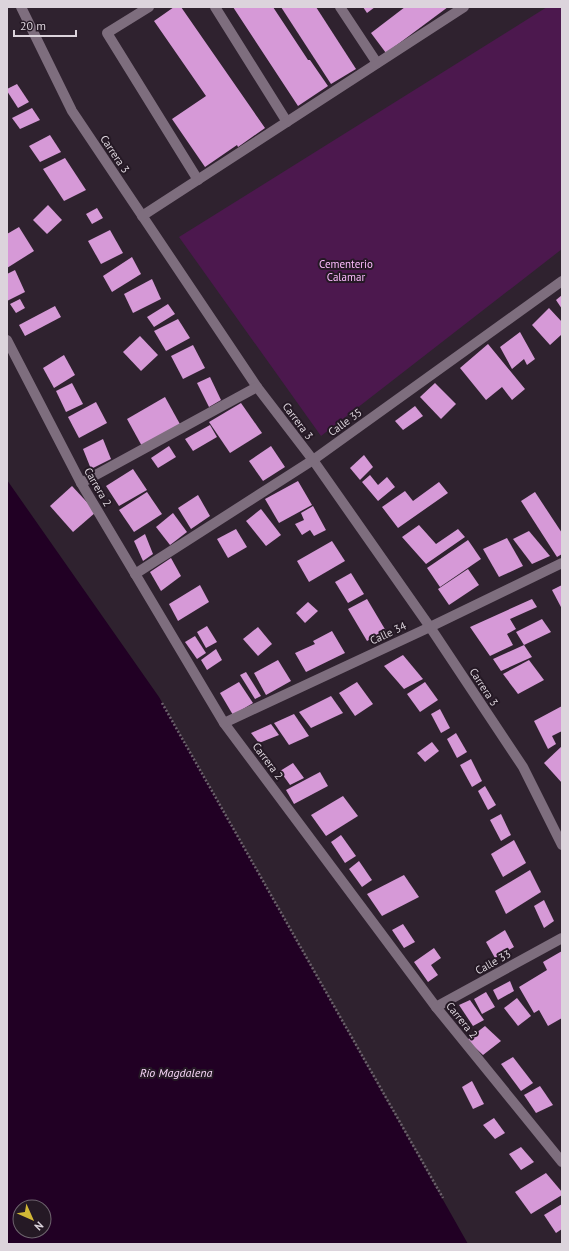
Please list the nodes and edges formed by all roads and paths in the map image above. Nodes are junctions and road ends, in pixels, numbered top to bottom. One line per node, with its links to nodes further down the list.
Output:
1 (22, 7): 9 (street, Carrera 3)
2 (149, 7): 8 (street)
3 (215, 7): 7 (street)
4 (340, 7): 6 (street)
5 (464, 7): 6 (street)
6 (377, 63): 7 (street)
7 (287, 122): 8 (street)
8 (198, 180): 9 (street)
9 (142, 216): 12 (street, Carrera 3)
10 (562, 281): 13 (street, Calle 35)
11 (7, 340): 14 (street, Carrera 2)
12 (257, 387): 13 (street, Carrera 3); 14 (street)
13 (312, 460): 16 (street, Calle 35); 17 (street, Carrera 3)
14 (81, 484): 16 (street, Carrera 2)
15 (562, 563): 17 (street, Calle 34)
16 (135, 574): 19 (street, Carrera 2)
17 (430, 627): 19 (street, Calle 34); 20 (street, Carrera 3)
18 (162, 703): 24 (path)
19 (224, 723): 22 (street, Carrera 2)
20 (562, 844)
21 (562, 938): 22 (street, Calle 33)
22 (436, 1008): 23 (street, Carrera 2)
23 (562, 1162)
24 (443, 1198)

